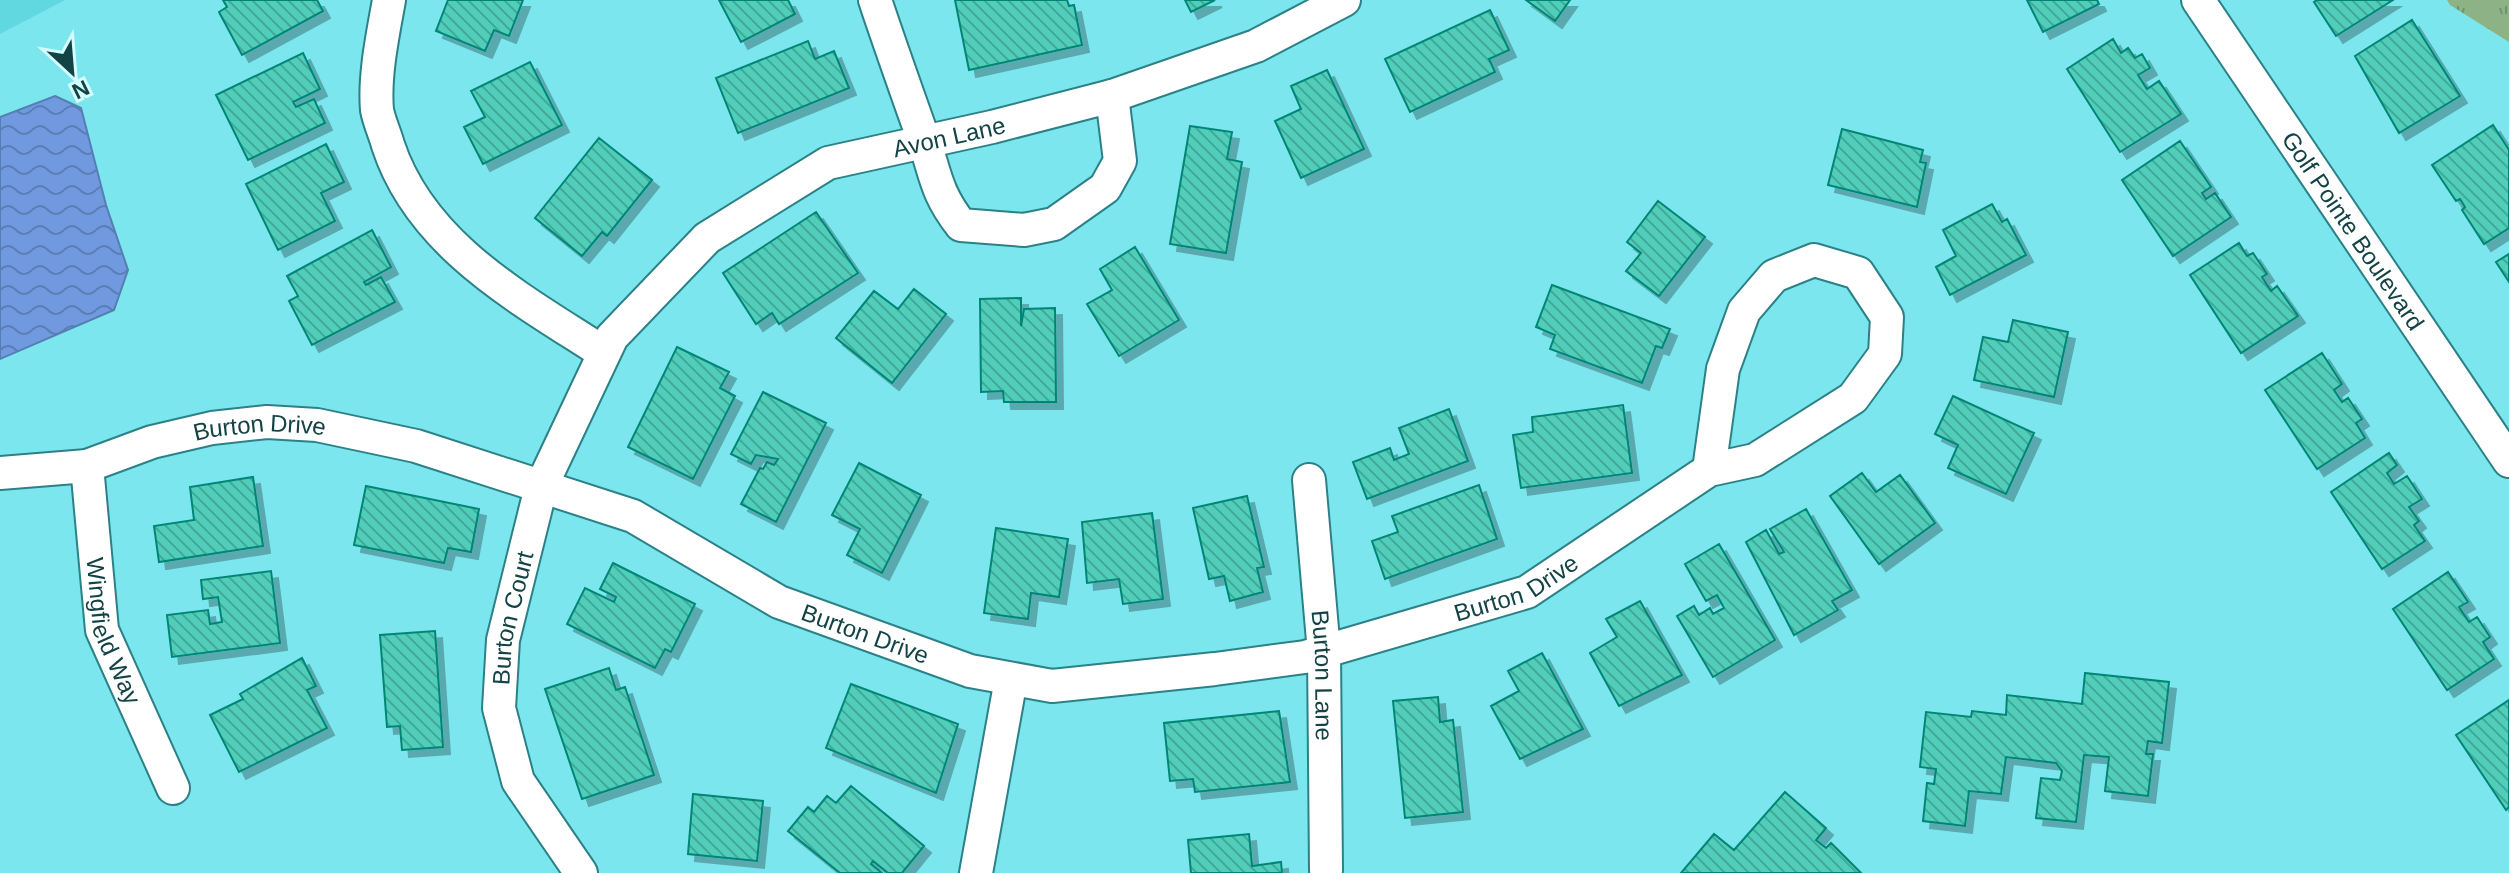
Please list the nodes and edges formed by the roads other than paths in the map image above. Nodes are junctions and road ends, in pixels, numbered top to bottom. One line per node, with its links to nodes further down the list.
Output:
1 (389, 0): 7 (street)
2 (875, 0): 6 (street)
3 (1344, 0): 5 (street, Avon Lane)
4 (2198, 0): 8 (street, Golf Pointe Boulevard)
5 (1112, 96): 6 (street, Avon Lane); 6 (street)
6 (925, 141): 7 (street, Avon Lane)
7 (604, 353): 13 (street, Avon Lane)
8 (2509, 461)
9 (87, 466): 11 (street, Burton Drive); 13 (street, Burton Drive); 16 (street, Wingfield Way)
10 (1709, 470): 10 (street, Burton Drive); 14 (street, Burton Drive)
11 (5, 478)
12 (1309, 480): 14 (street, Burton Lane)
13 (541, 487): 15 (street, Burton Drive); 18 (street, Burton Court)
14 (1324, 652): 15 (street, Burton Drive); 17 (street, Burton Lane)
15 (1011, 679): 19 (street)
16 (173, 788)
17 (1326, 870)
18 (581, 873)
19 (976, 873)

